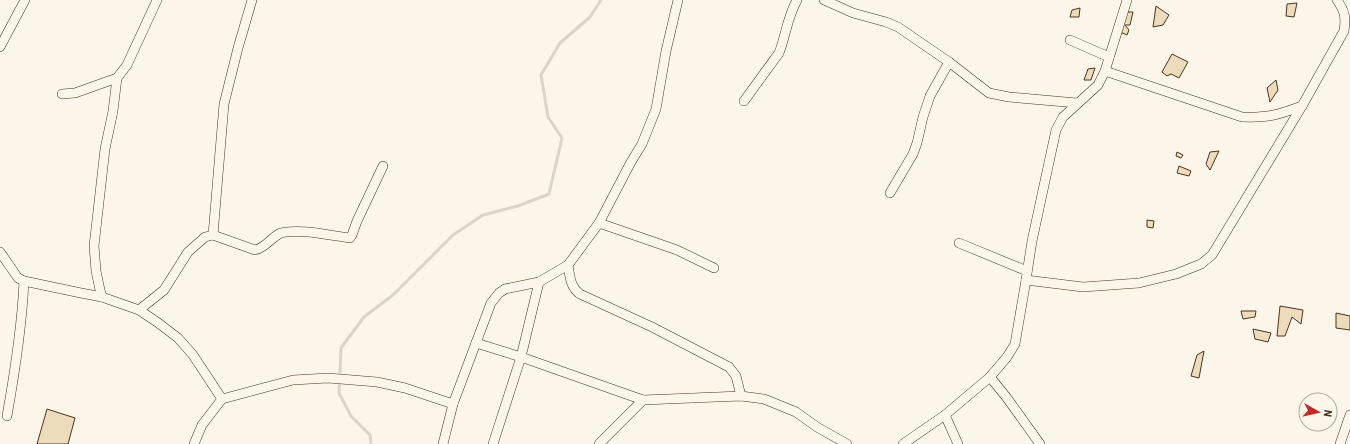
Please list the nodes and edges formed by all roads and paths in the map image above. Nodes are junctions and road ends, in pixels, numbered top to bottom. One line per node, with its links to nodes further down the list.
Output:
1 (24, 0): 10 (street)
2 (157, 0): 14 (street)
3 (252, 0): 22 (street)
4 (678, 0): 21 (street)
5 (797, 0): 16 (street)
6 (824, 0): 12 (street)
7 (1128, 0): 11 (street)
8 (1337, 0): 18 (street)
9 (1070, 40): 11 (street)
10 (0, 47)
11 (1109, 57): 13 (street)
12 (949, 62): 17 (street); 20 (street)
13 (1105, 71): 17 (street); 18 (street)
14 (117, 78): 15 (street); 30 (street)
15 (62, 94)
16 (744, 101)
17 (1077, 103): 27 (street)
18 (1302, 106): 27 (street)
19 (384, 166): 22 (street)
20 (890, 193)
21 (599, 223): 25 (street); 26 (street)
22 (213, 235): 31 (street)
23 (959, 243): 27 (street)
24 (0, 252): 28 (street)
25 (568, 265): 29 (street); 35 (street)
26 (714, 268)
27 (1027, 276): 34 (street)
28 (24, 281): 30 (street); 41 (street)
29 (539, 282): 32 (street); 33 (street)
30 (102, 296): 31 (street)
31 (139, 310): 36 (street)
32 (476, 343): 33 (street); 38 (street)
33 (522, 357): 37 (street); 44 (street)
34 (990, 377): 39 (street); 49 (street)
35 (741, 396): 37 (street); 46 (street)
36 (222, 399): 38 (street); 42 (street)
37 (643, 400): 45 (street)
38 (453, 404): 43 (street)
39 (945, 415): 47 (street); 48 (street)
40 (1350, 415): 50 (street)
41 (7, 416)
42 (194, 444)
43 (444, 444)
44 (493, 444)
45 (600, 444)
46 (847, 444)
47 (903, 444)
48 (958, 444)
49 (1040, 444)
50 (1340, 444)

